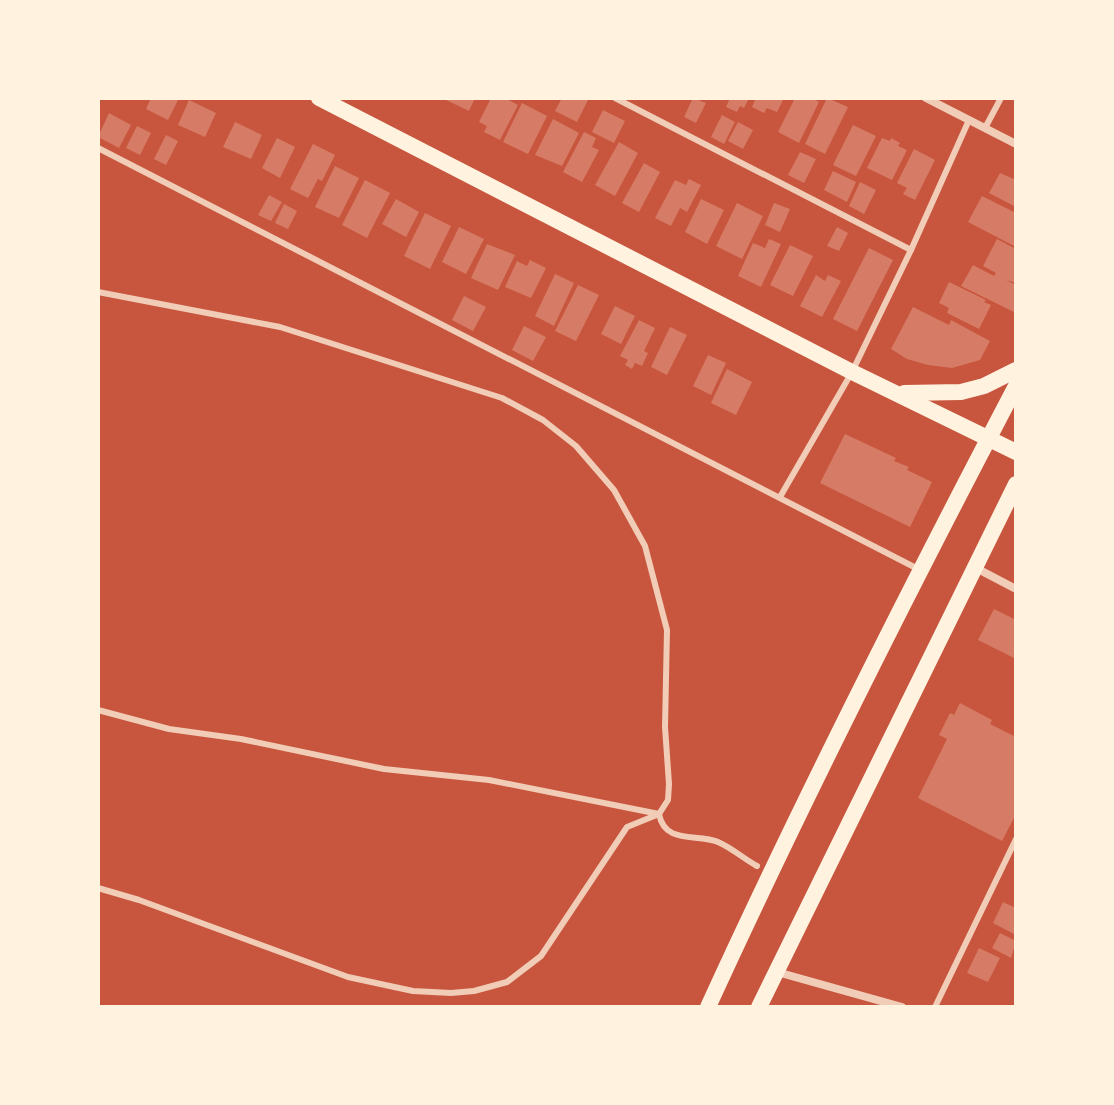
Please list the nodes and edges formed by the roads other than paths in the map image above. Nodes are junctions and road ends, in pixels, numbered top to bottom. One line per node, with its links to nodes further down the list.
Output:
1 (319, 98): 12 (main road)
2 (615, 98): 9 (lane)
3 (926, 98): 5 (street)
4 (1001, 98): 6 (lane)
5 (969, 120): 6 (street); 9 (lane)
6 (985, 128): 7 (street)
7 (1016, 144)
8 (98, 148): 18 (lane)
9 (911, 250): 12 (lane)
10 (98, 292): 23 (lane)
11 (1016, 370): 14 (main road)
12 (852, 372): 14 (main road); 18 (lane)
13 (1016, 386): 15 (main road)
14 (894, 392): 15 (main road)
15 (988, 439): 16 (main road); 20 (main road)
16 (1016, 452)
17 (1016, 484): 19 (main road)
18 (780, 497): 20 (lane)
19 (974, 567): 21 (street); 27 (main road)
20 (920, 570): 28 (main road)
21 (1016, 589)
22 (98, 710): 23 (lane)
23 (659, 814): 25 (lane); 26 (lane)
24 (1016, 839): 31 (lane)
25 (757, 866)
26 (98, 888)
27 (777, 972): 29 (main road); 30 (street)
28 (708, 1007)
29 (759, 1007)
30 (902, 1007)
31 (935, 1007)

